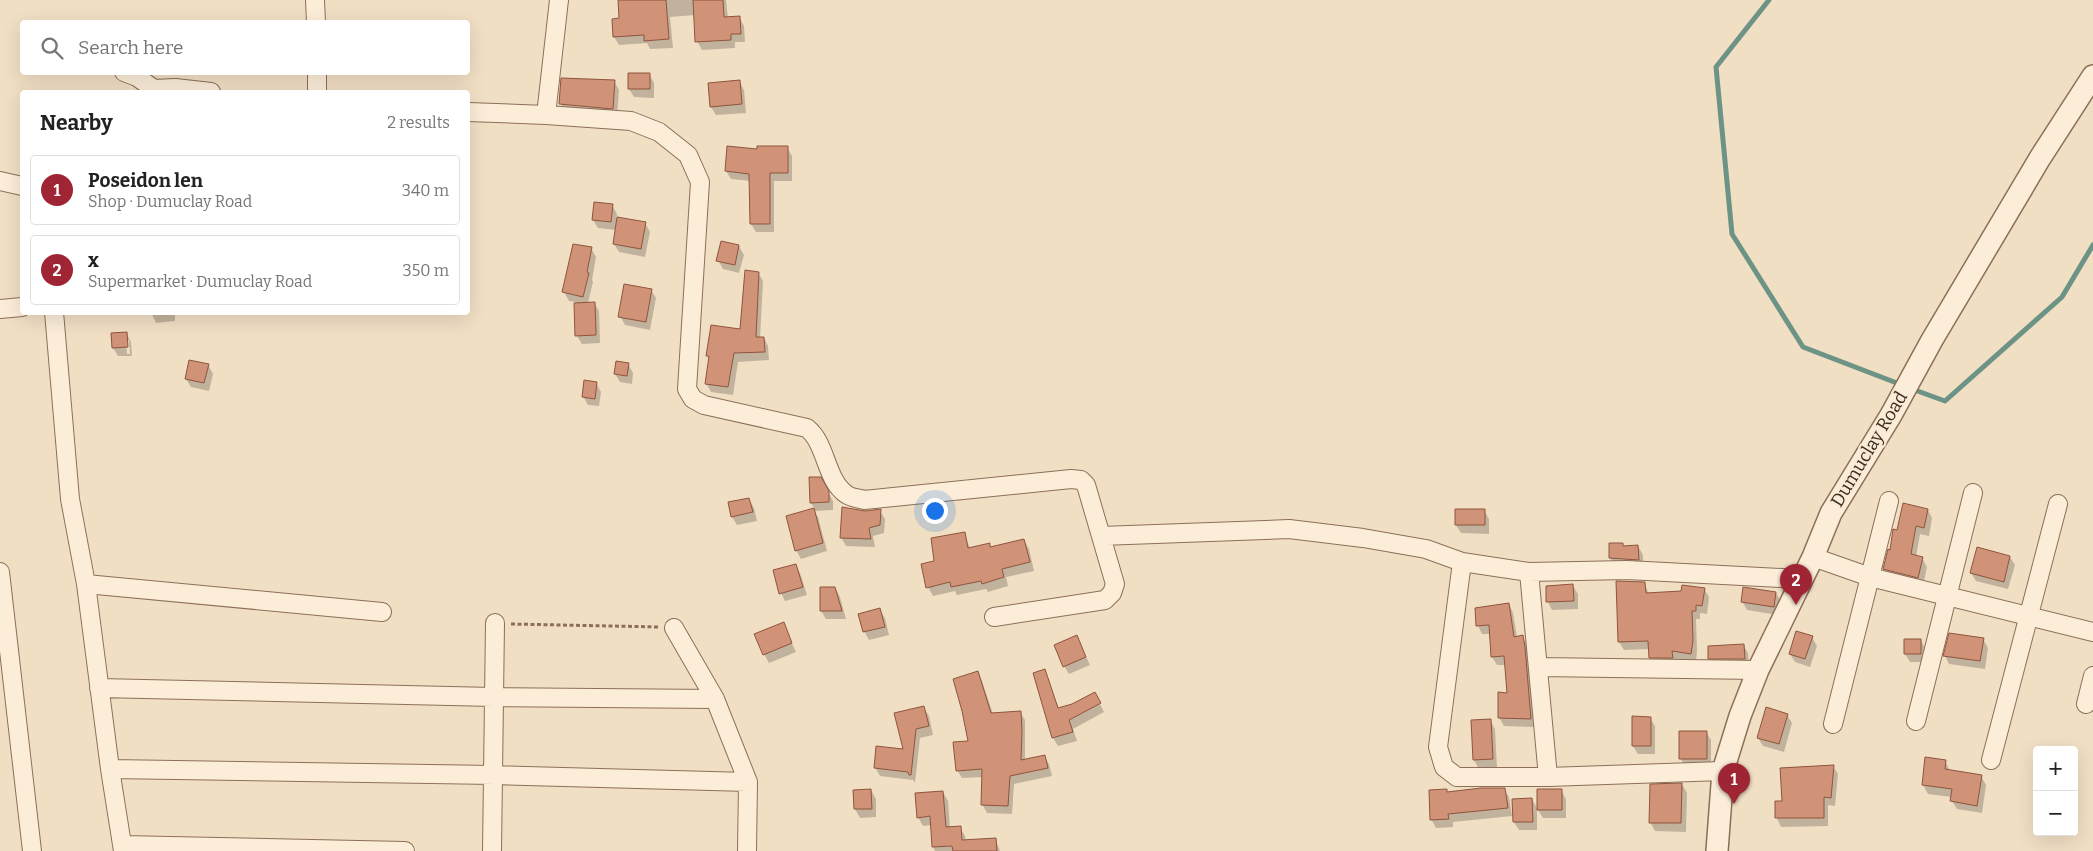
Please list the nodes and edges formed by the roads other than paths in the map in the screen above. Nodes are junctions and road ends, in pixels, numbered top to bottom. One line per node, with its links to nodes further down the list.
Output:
1 (315, 0): 3 (street)
2 (558, 0): 10 (street)
3 (316, 20)
4 (132, 75): 7 (street)
5 (317, 75): 8 (street)
6 (2093, 76): 20 (street, Dumuclay Road)
7 (193, 90)
8 (317, 90)
9 (470, 112): 10 (street)
10 (546, 115): 19 (street)
11 (0, 181): 12 (street)
12 (20, 186)
13 (20, 307): 14 (street)
14 (0, 309)
15 (54, 315): 26 (street)
16 (1973, 493): 27 (street)
17 (1889, 501): 24 (street)
18 (2058, 504): 29 (street)
19 (1100, 536): 21 (street); 30 (street)
20 (1813, 557): 24 (street); 25 (street, Dumuclay Road)
21 (1462, 562): 23 (street); 47 (street)
22 (0, 572): 50 (street)
23 (1529, 572): 25 (street); 34 (street)
24 (1870, 577): 27 (street); 42 (street)
25 (1801, 579): 35 (street, Dumuclay Road)
26 (86, 584): 28 (street); 37 (street)
27 (1948, 596): 29 (street); 41 (street)
28 (382, 612)
29 (2029, 616): 33 (street); 43 (street)
30 (994, 617)
31 (495, 623): 38 (street)
32 (674, 628): 39 (street)
33 (2093, 632)
34 (1539, 667): 35 (street); 47 (street)
35 (1758, 670): 45 (street, Dumuclay Road)
36 (2093, 676): 40 (street)
37 (99, 688): 38 (street); 44 (street)
38 (493, 697): 39 (street); 46 (street)
39 (715, 699): 48 (street)
40 (2086, 704)
41 (1916, 721)
42 (1833, 724)
43 (1991, 760)
44 (110, 769): 46 (street); 49 (street)
45 (1723, 772): 47 (street); 54 (street, Dumuclay Road)
46 (494, 775): 48 (street); 52 (street)
47 (1548, 777)
48 (748, 782): 53 (street)
49 (123, 848): 51 (street)
50 (32, 851)
51 (405, 851)
52 (492, 851)
53 (747, 851)
54 (1717, 851)

